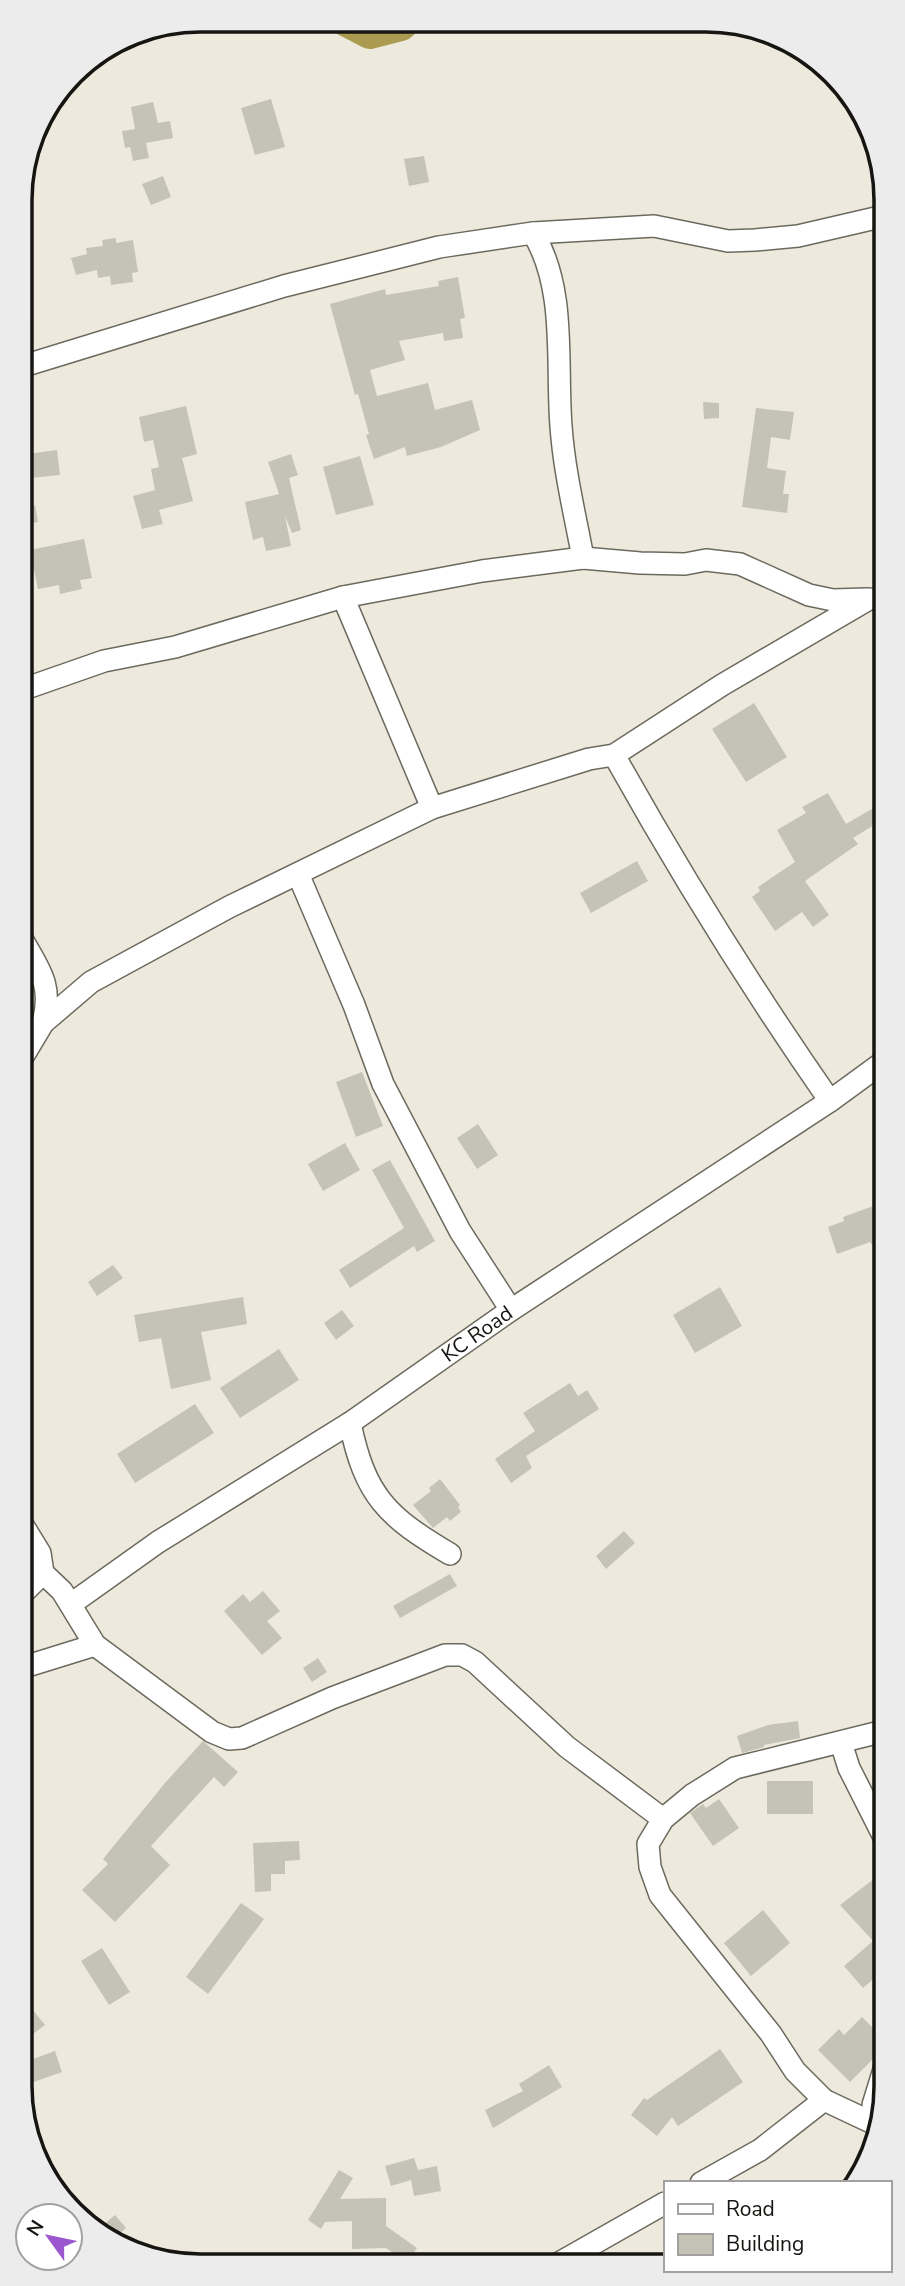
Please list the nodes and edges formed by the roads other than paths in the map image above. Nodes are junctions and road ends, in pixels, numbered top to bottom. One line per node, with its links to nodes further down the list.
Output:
1 (874, 218): 2 (street)
2 (533, 233): 3 (street); 4 (street)
3 (32, 363)
4 (583, 558): 5 (street); 6 (street)
5 (343, 597): 8 (street); 10 (street)
6 (874, 597)
7 (874, 598): 9 (street)
8 (32, 686)
9 (614, 755): 10 (street); 16 (street)
10 (432, 808): 11 (street)
11 (298, 874): 13 (street); 17 (street)
12 (32, 957): 13 (street)
13 (43, 1023): 14 (street)
14 (32, 1041)
15 (874, 1069): 16 (street, KC Road)
16 (830, 1101): 17 (street, KC Road)
17 (511, 1310): 18 (street, KC Road)
18 (350, 1423): 20 (street); 23 (street, KC Road)
19 (32, 1540): 21 (street)
20 (450, 1553)
21 (43, 1573): 22 (street); 23 (street)
22 (32, 1584)
23 (71, 1604): 24 (street)
24 (95, 1645): 25 (street); 29 (street)
25 (32, 1665)
26 (873, 1734): 27 (street)
27 (841, 1743): 28 (street); 29 (street)
28 (873, 1816)
29 (663, 1819): 30 (street)
30 (824, 2100): 31 (street); 32 (street)
31 (870, 2121)
32 (706, 2181)
33 (664, 2204): 34 (street)
34 (575, 2254)

